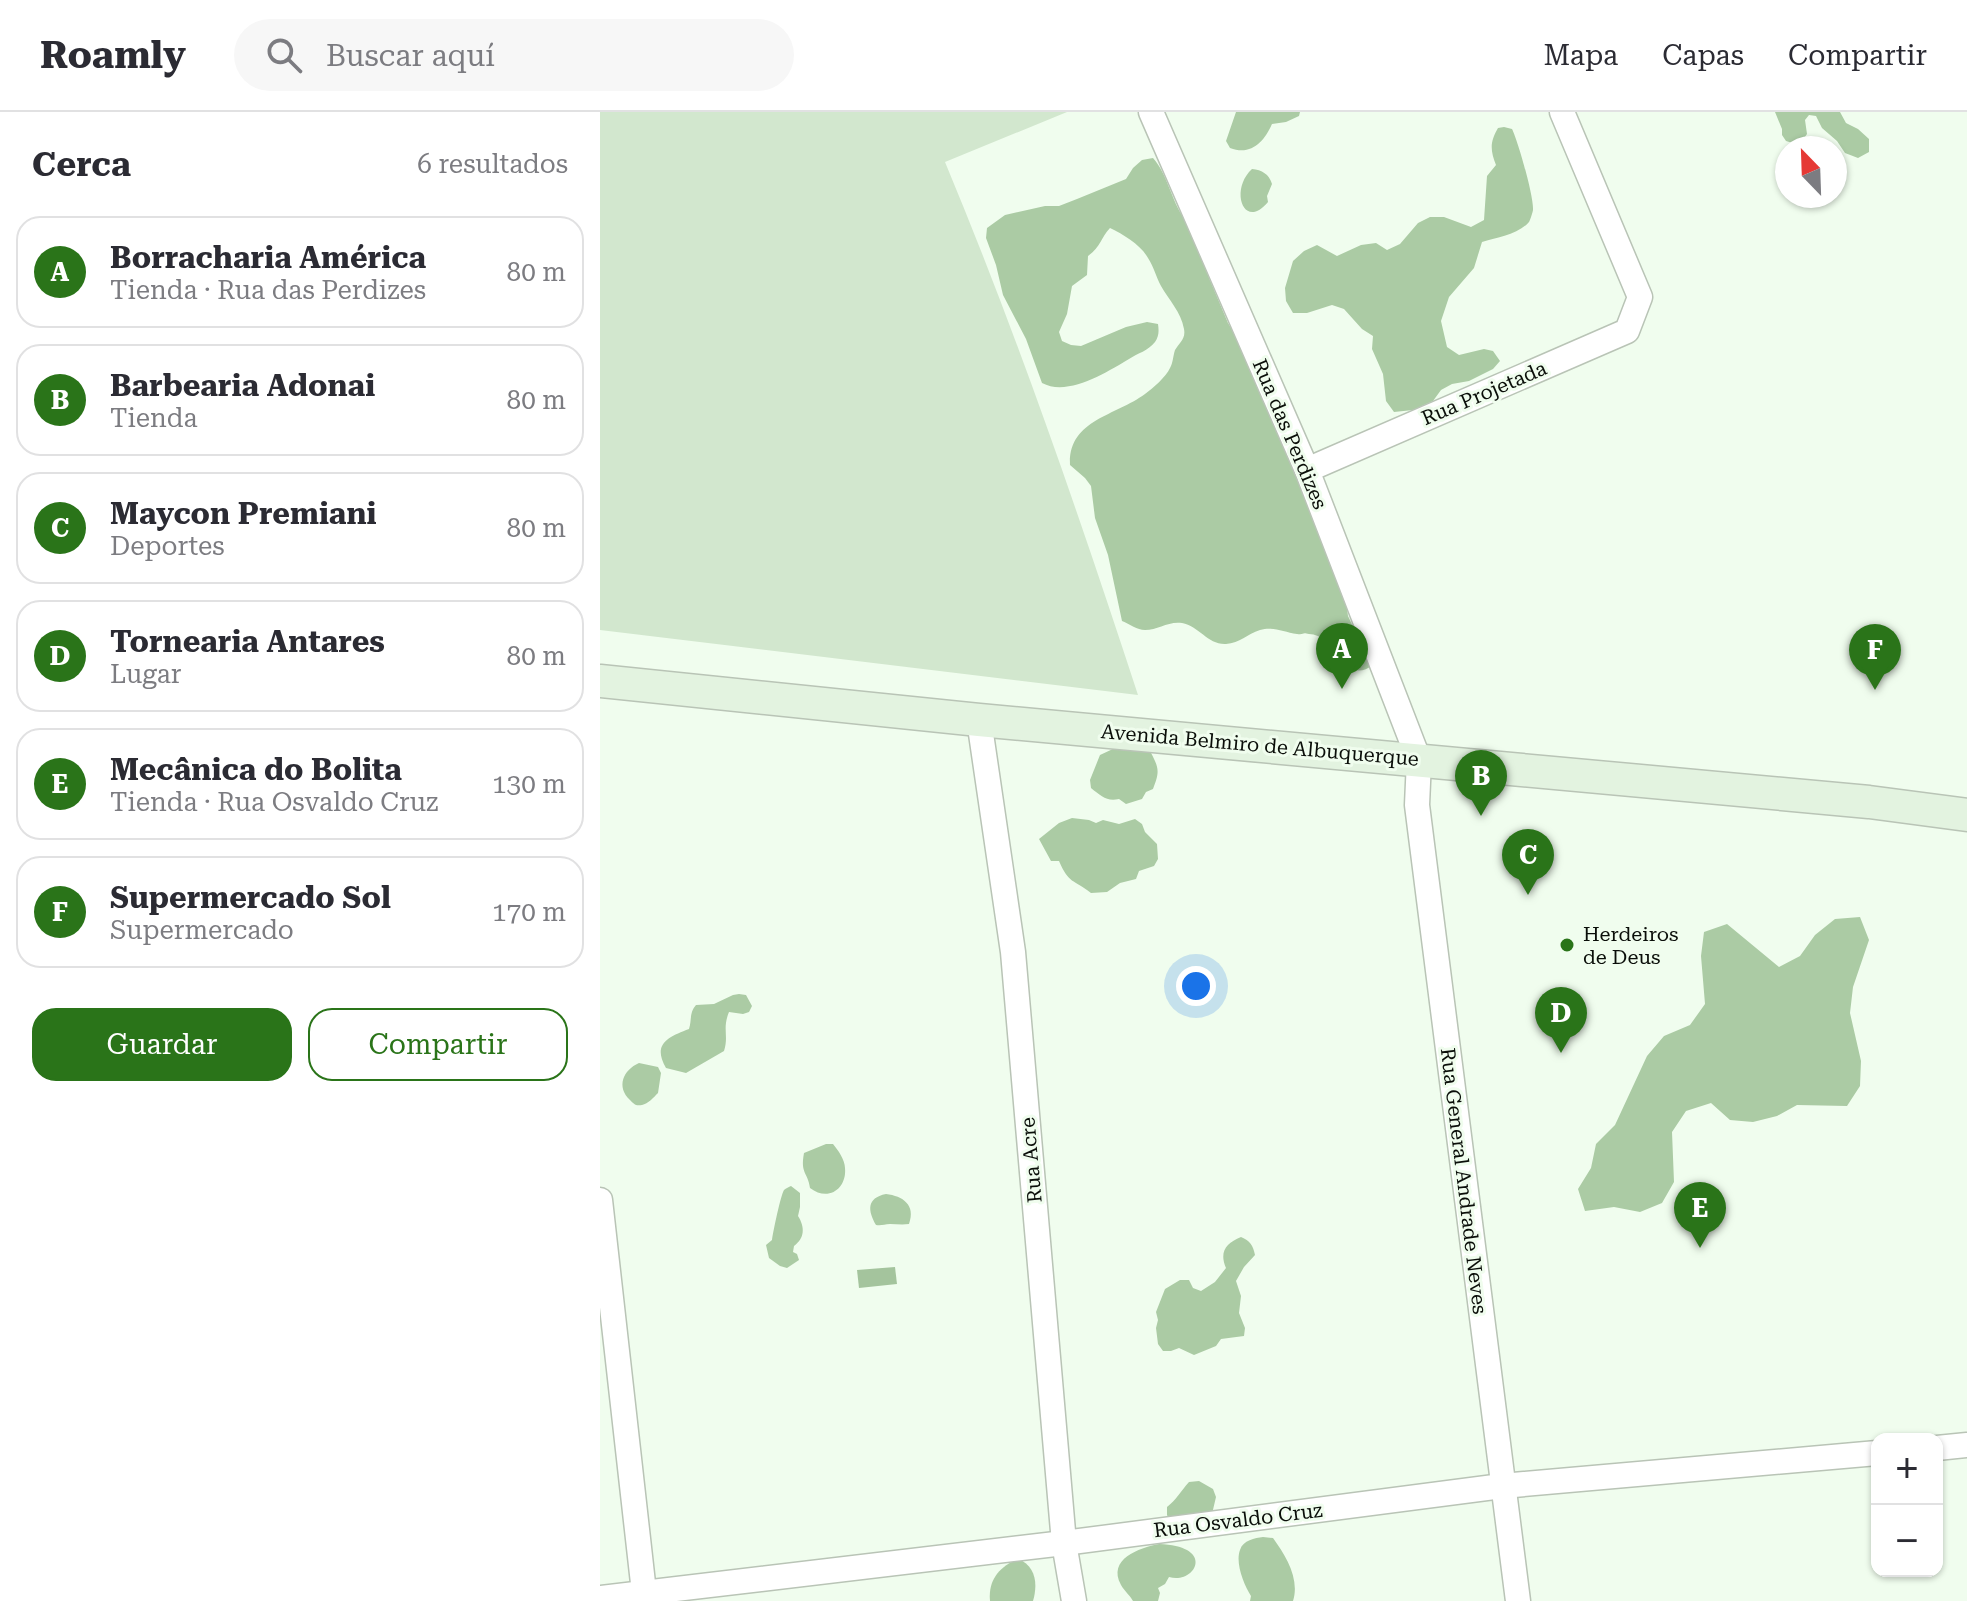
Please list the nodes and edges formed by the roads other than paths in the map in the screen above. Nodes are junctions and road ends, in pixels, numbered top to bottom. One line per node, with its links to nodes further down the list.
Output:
1 (1151, 112): 3 (street, Rua das Perdizes)
2 (1562, 112): 3 (street, Rua Projetada)
3 (1307, 470): 6 (street, Rua das Perdizes)
4 (600, 681): 5 (main road, Avenida Belmiro de Albuquerque)
5 (979, 720): 6 (main road, Avenida Belmiro de Albuquerque); 13 (street, Rua Acre)
6 (1419, 760): 7 (main road, Avenida Belmiro de Albuquerque); 12 (street, Rua General Andrade Neves)
7 (1967, 815)
8 (600, 1200): 14 (street)
9 (1967, 1445): 10 (street)
10 (1943, 1447)
11 (1871, 1454): 12 (street, Rua Osvaldo Cruz)
12 (1502, 1486): 13 (street, Rua Osvaldo Cruz); 17 (street, Rua General Andrade Neves)
13 (1064, 1543): 14 (street, Rua Osvaldo Cruz); 16 (street, Rua Acre)
14 (644, 1597): 15 (street, Rua Osvaldo Cruz)
15 (600, 1598)
16 (1074, 1601)
17 (1518, 1601)

